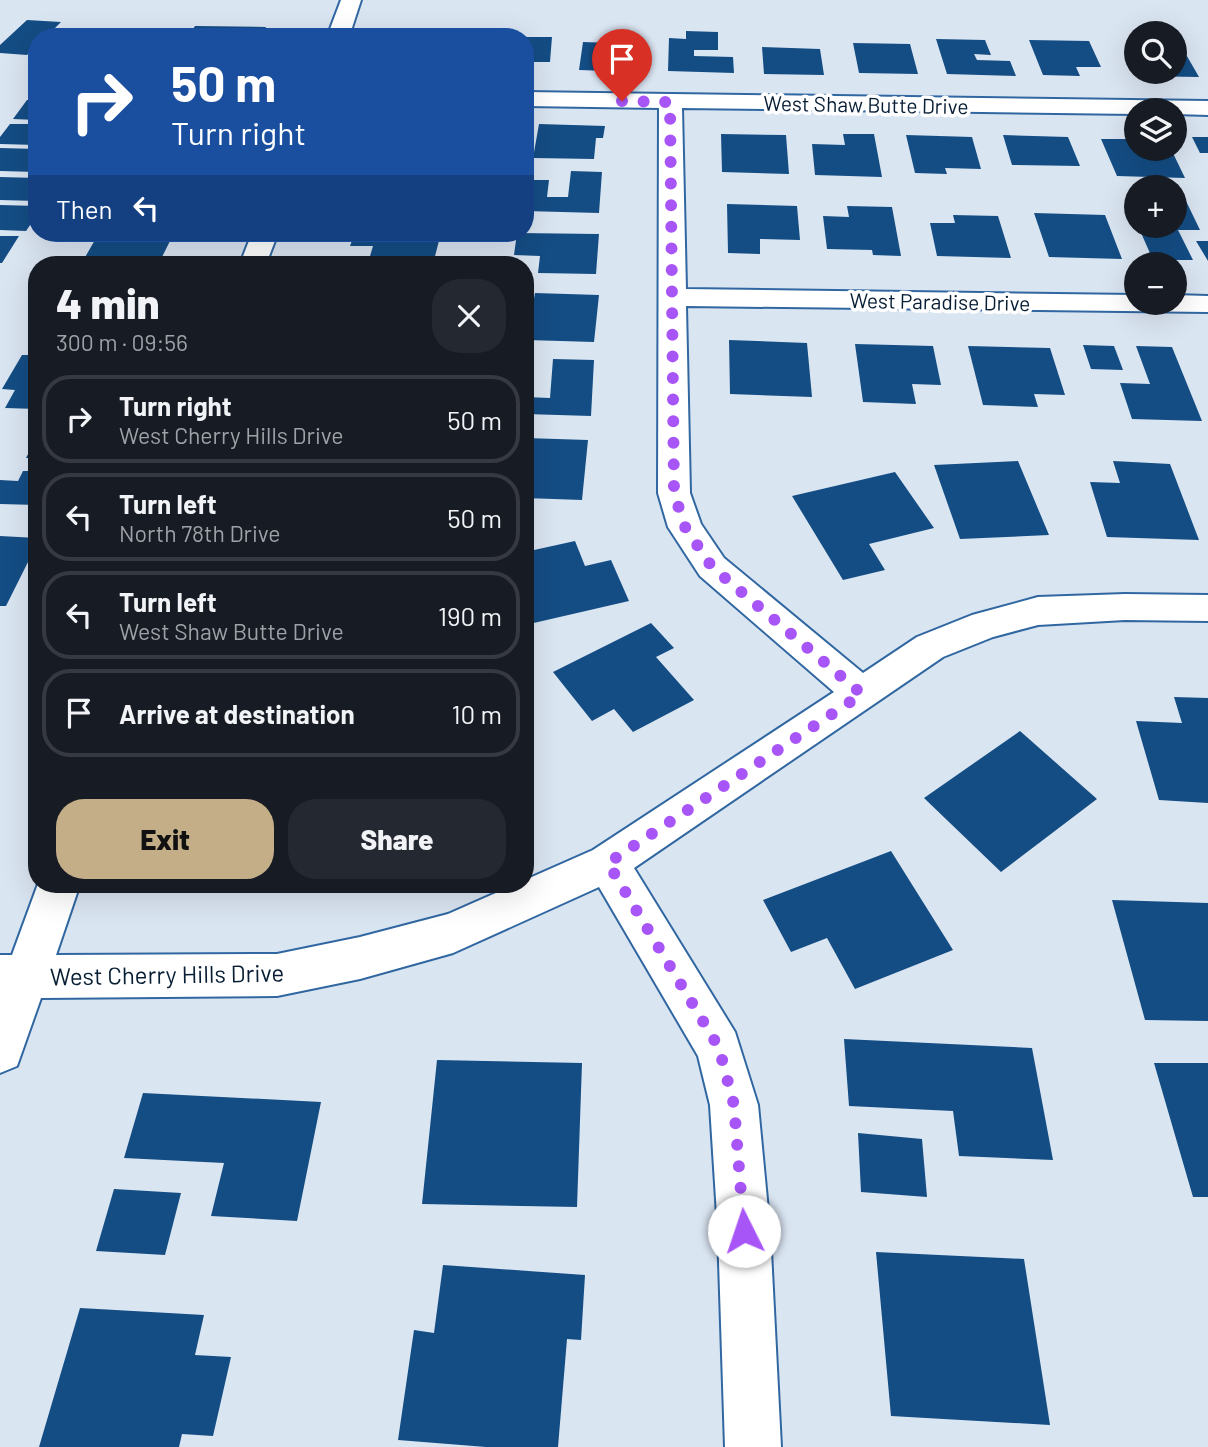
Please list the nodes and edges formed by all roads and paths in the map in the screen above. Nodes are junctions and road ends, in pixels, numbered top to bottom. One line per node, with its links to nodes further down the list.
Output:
1 (352, 0): 2 (street)
2 (341, 28)
3 (534, 99): 4 (street, West Shaw Butte Drive)
4 (670, 102): 5 (street, West Shaw Butte Drive); 6 (street)
5 (1208, 108)
6 (672, 297): 7 (street, West Paradise Drive); 9 (street)
7 (1208, 304)
8 (1208, 608): 9 (street, West Cherry Hills Drive)
9 (862, 694): 10 (street, West Cherry Hills Drive)
10 (608, 863): 12 (street, West Cherry Hills Drive); 14 (street)
11 (55, 893): 12 (street)
12 (14, 976): 13 (street)
13 (0, 1050)
14 (753, 1447)

